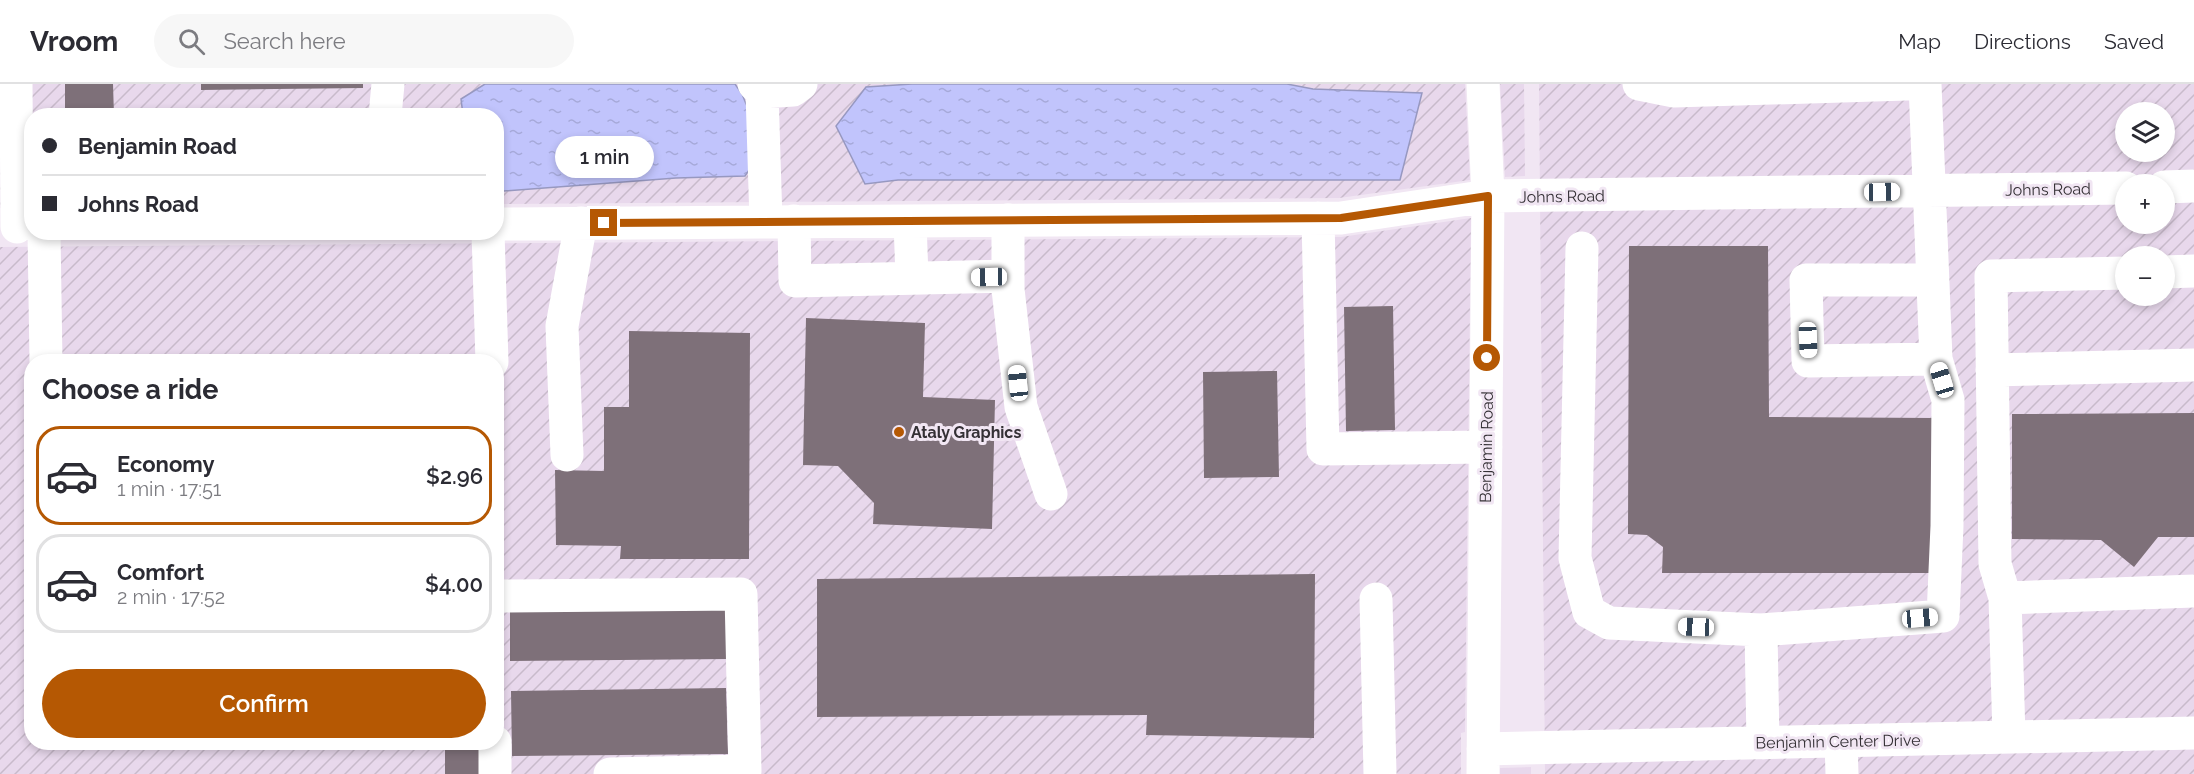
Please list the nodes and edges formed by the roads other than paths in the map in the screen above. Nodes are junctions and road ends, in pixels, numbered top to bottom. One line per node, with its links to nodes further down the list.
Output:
1 (16, 84): 21 (street)
2 (388, 84): 9 (street)
3 (801, 84): 8 (street)
4 (1483, 84): 14 (street, Benjamin Road)
5 (1639, 84): 6 (street)
6 (1907, 84)
7 (1925, 84): 13 (street)
8 (758, 88): 18 (street)
9 (386, 108)
10 (2194, 186): 11 (street)
11 (2175, 187)
12 (2115, 188): 13 (street, Johns Road)
13 (1928, 191): 14 (street, Johns Road); 30 (street)
14 (1488, 196): 15 (street, Johns Road); 36 (street, Benjamin Road)
15 (1318, 218): 16 (street, Johns Road); 36 (street)
16 (1008, 220): 17 (street, Johns Road); 28 (street)
17 (910, 221): 18 (street, Johns Road); 29 (street)
18 (780, 222): 19 (street, Johns Road); 29 (street)
19 (580, 223): 20 (street, Johns Road); 37 (street)
20 (504, 224)
21 (23, 228)
22 (25, 240): 31 (street)
23 (488, 240): 32 (street)
24 (1582, 248): 43 (street)
25 (2194, 271): 26 (street)
26 (2175, 272)
27 (2115, 273): 35 (street)
28 (1008, 276): 29 (street); 38 (street)
29 (912, 278)
30 (1932, 280): 33 (street); 33 (street)
31 (45, 354)
32 (492, 354)
33 (1936, 359): 43 (street)
34 (2194, 365): 35 (street)
35 (1992, 369): 41 (street)
36 (1486, 447): 49 (street, Benjamin Road)
37 (567, 455)
38 (1051, 494)
39 (2194, 591): 41 (street)
40 (504, 596): 51 (street)
41 (2005, 598): 45 (street)
42 (1376, 599): 52 (street)
43 (1761, 630): 47 (street)
44 (2194, 733): 45 (street, Benjamin Center Drive)
45 (2009, 737): 46 (street, Benjamin Center Drive)
46 (1841, 741): 47 (street, Benjamin Center Drive); 53 (street)
47 (1763, 743): 49 (street, Benjamin Center Drive)
48 (495, 750): 50 (street)
49 (1483, 762)
50 (495, 774)
51 (610, 774)
52 (1380, 774)
53 (1842, 774)

